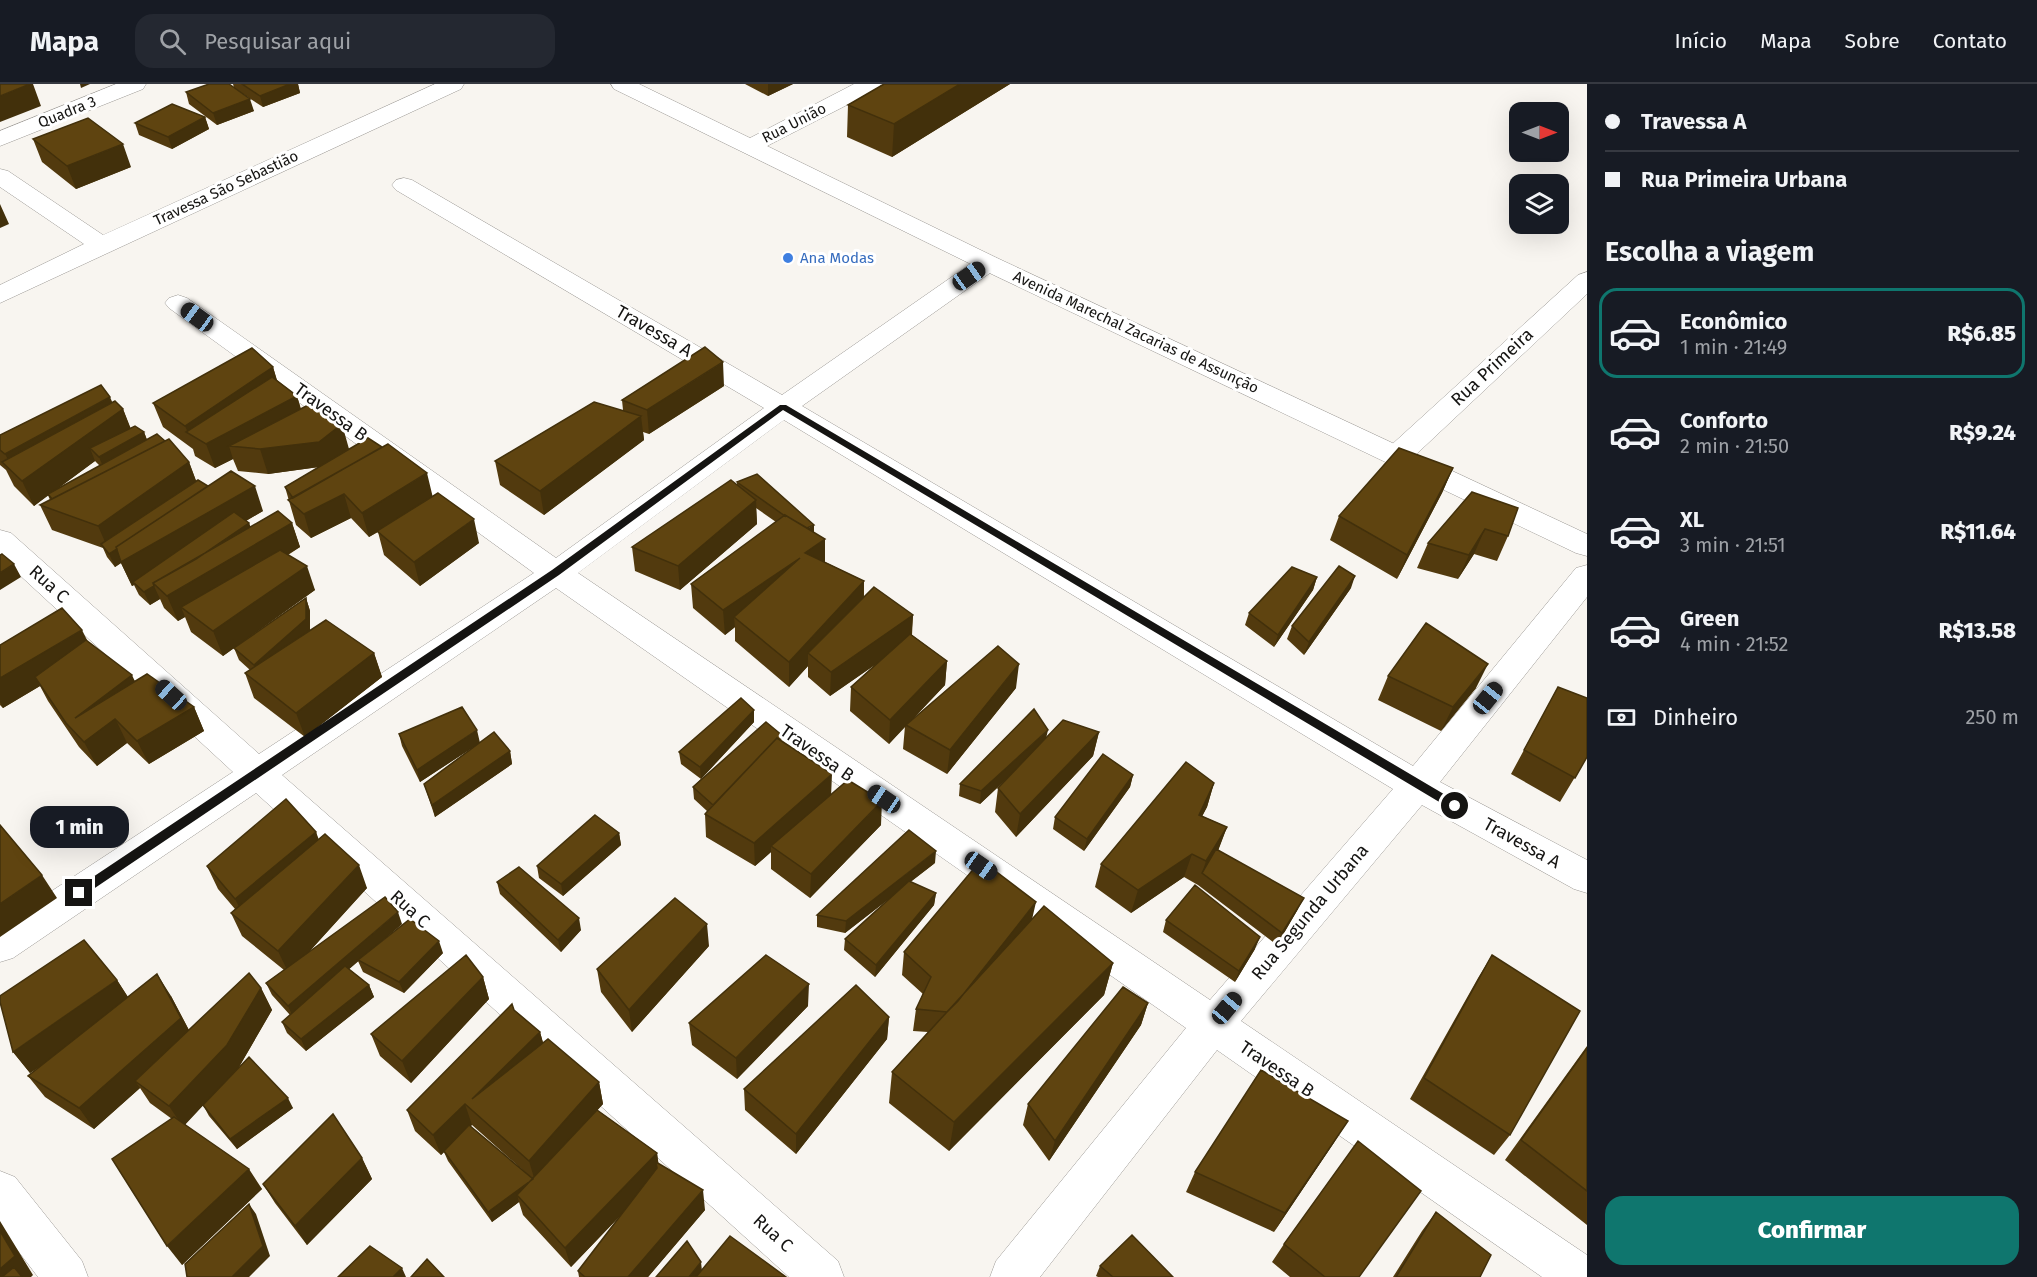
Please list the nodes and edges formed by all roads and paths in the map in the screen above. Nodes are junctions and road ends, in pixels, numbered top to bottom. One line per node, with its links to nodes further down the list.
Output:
1 (135, 84): 5 (street, Quadra 3)
2 (453, 84): 9 (street, Travessa São Sebastião)
3 (622, 84): 6 (street, Avenida Marechal Zacarias de Assunção)
4 (870, 84): 6 (street, Rua União)
5 (0, 140)
6 (751, 146): 10 (street, Avenida Marechal Zacarias de Assunção)
7 (0, 176): 9 (street)
8 (404, 185): 14 (street, Travessa A)
9 (101, 245): 12 (street, Travessa São Sebastião)
10 (988, 263): 14 (street); 15 (street, Avenida Marechal Zacarias de Assunção)
11 (1587, 280): 15 (street, Rua Primeira)
12 (0, 295)
13 (178, 303): 18 (street, Travessa B)
14 (783, 406): 18 (street); 21 (street, Travessa A)
15 (1398, 454): 17 (street, Avenida Marechal Zacarias de Assunção)
16 (0, 540): 20 (street, Rua C)
17 (1587, 546)
18 (556, 573): 20 (street); 24 (street, Travessa B)
19 (1587, 576): 21 (street, Rua Segunda Urbana)
20 (257, 773): 23 (street); 27 (street, Rua C)
21 (1417, 786): 22 (street, Travessa A); 24 (street, Rua Segunda Urbana)
22 (1587, 878)
23 (0, 946)
24 (1213, 1025): 28 (street, Rua Segunda Urbana); 29 (street, Travessa B)
25 (0, 1192): 26 (street)
26 (66, 1277)
27 (822, 1277)
28 (1012, 1277)
29 (1580, 1277)

